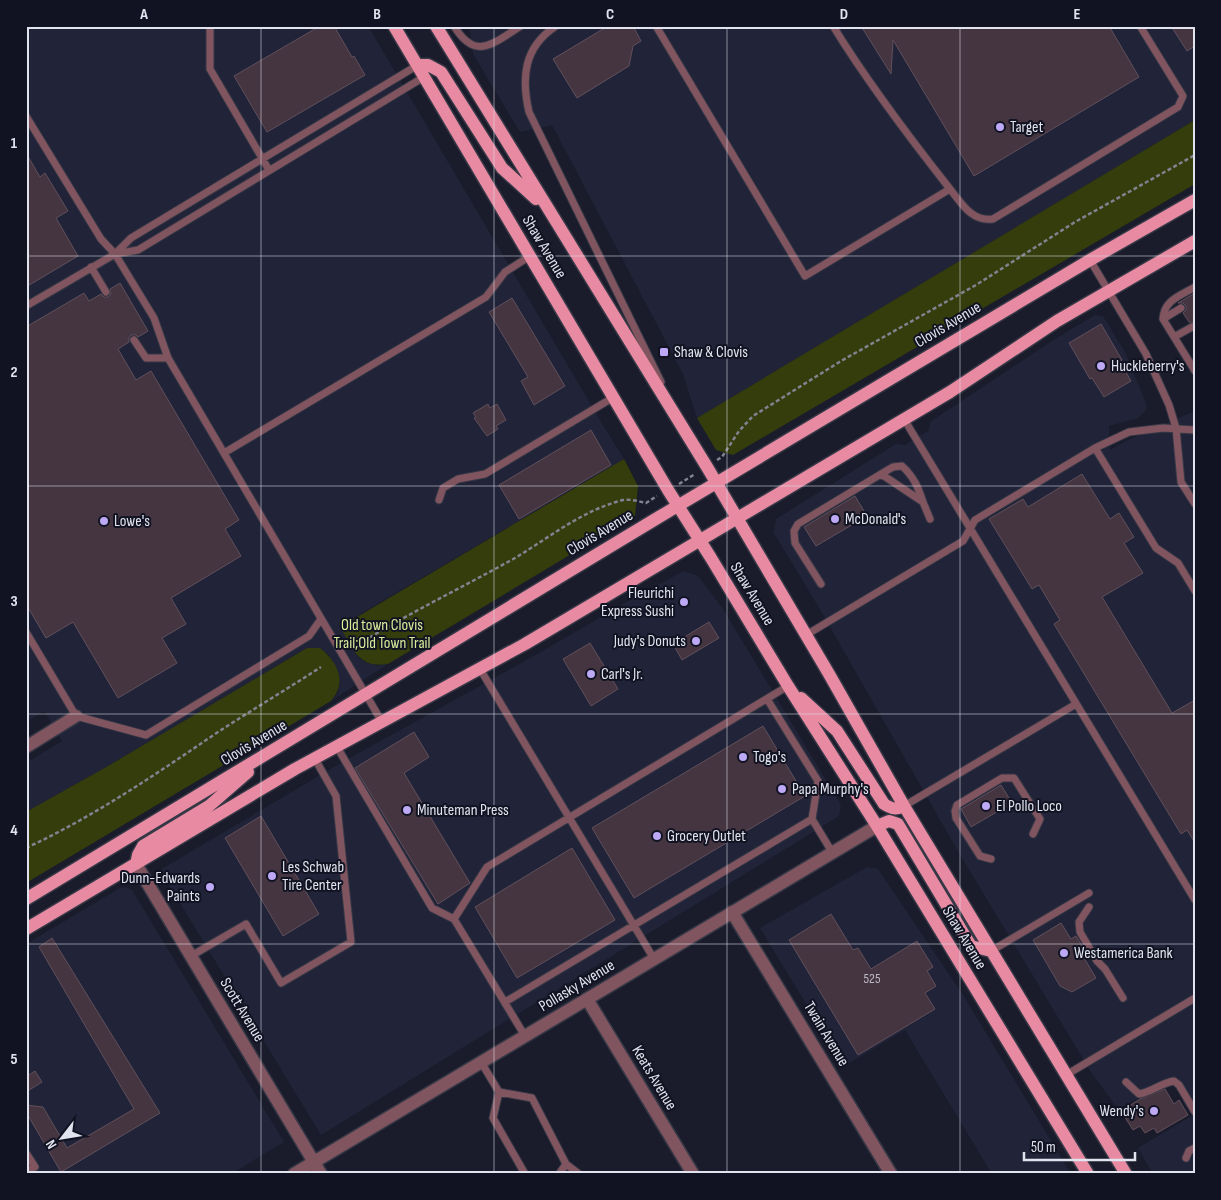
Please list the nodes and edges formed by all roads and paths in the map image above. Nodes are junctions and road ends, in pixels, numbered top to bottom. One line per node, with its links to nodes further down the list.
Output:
1 (210, 26): 14 (lane)
2 (394, 26): 10 (main road, Shaw Avenue)
3 (436, 26): 18 (main road, Shaw Avenue)
4 (454, 26): 5 (lane)
5 (521, 26)
6 (556, 26): 41 (lane)
7 (656, 26): 16 (lane)
8 (834, 26): 16 (lane)
9 (1140, 26): 16 (lane)
10 (418, 65): 11 (main road, Shaw Avenue); 14 (lane); 18 (main road)
11 (424, 77): 15 (lane); 21 (main road, Shaw Avenue)
12 (26, 116): 20 (lane)
13 (1195, 155): 44 (path)
14 (262, 158): 15 (lane); 20 (lane)
15 (269, 170): 20 (lane)
16 (950, 189)
17 (1195, 200): 22 (main road, Clovis Avenue)
18 (548, 210): 41 (main road, Shaw Avenue)
19 (1195, 241): 25 (main road)
20 (115, 254): 23 (lane); 34 (lane)
21 (530, 256): 37 (main road, Shaw Avenue); 43 (lane)
22 (1090, 260): 25 (lane); 46 (main road, Clovis Avenue)
23 (91, 267): 26 (lane); 27 (lane)
24 (1195, 287): 29 (lane)
25 (1108, 291): 38 (main road); 39 (lane)
26 (106, 292)
27 (26, 306)
28 (1181, 308): 29 (lane)
29 (1163, 319): 31 (lane)
30 (1192, 327): 31 (lane)
31 (1174, 337): 35 (lane)
32 (134, 340): 34 (lane)
33 (1195, 352): 35 (lane)
34 (168, 358): 43 (lane)
35 (1186, 358): 36 (lane)
36 (1195, 371)
37 (614, 397): 47 (main road, Shaw Avenue); 48 (lane)
38 (904, 419): 52 (main road); 54 (lane)
39 (1176, 428): 40 (lane); 42 (lane); 50 (lane)
40 (1195, 430)
41 (688, 436): 44 (main road, Shaw Avenue)
42 (1095, 448): 54 (lane); 57 (lane)
43 (224, 453): 58 (lane)
44 (707, 467): 46 (main road, Shaw Avenue); 47 (path)
45 (881, 474): 49 (lane); 49 (lane); 56 (lane)
46 (716, 483): 51 (main road, Clovis Avenue); 52 (main road, Shaw Avenue)
47 (668, 490): 51 (main road, Shaw Avenue); 61 (path)
48 (439, 500)
49 (923, 502): 53 (lane)
50 (1195, 504)
51 (678, 505): 55 (main road, Shaw Avenue); 65 (main road, Clovis Avenue)
52 (736, 518): 55 (main road); 60 (main road, Shaw Avenue)
53 (930, 519)
54 (971, 529): 60 (lane); 67 (lane)
55 (699, 539): 63 (main road); 64 (main road, Shaw Avenue)
56 (821, 584)
57 (1195, 591)
58 (321, 619): 65 (lane); 68 (lane)
59 (26, 632): 68 (lane)
60 (806, 635): 74 (main road, Shaw Avenue)
61 (364, 641)
62 (321, 668): 79 (path)
63 (480, 669): 69 (main road); 75 (lane)
64 (788, 686): 66 (lane); 74 (main road); 77 (main road, Shaw Avenue)
65 (366, 695): 69 (lane); 72 (main road, Clovis Avenue)
66 (767, 699): 75 (lane); 76 (lane)
67 (1076, 704): 74 (lane); 86 (lane)
68 (76, 716): 70 (street)
69 (382, 722): 71 (main road)
70 (26, 747)
71 (336, 747): 73 (main road); 90 (lane)
72 (273, 751): 82 (main road, Clovis Avenue); 83 (main road)
73 (315, 759): 83 (main road); 94 (lane)
74 (904, 806): 93 (main road, Shaw Avenue)
75 (569, 818): 90 (lane); 91 (lane)
76 (812, 819): 80 (lane); 91 (lane)
77 (877, 826): 80 (street, Pollasky Avenue); 93 (main road); 119 (main road, Shaw Avenue)
78 (1033, 834): 81 (lane)
79 (26, 848)
80 (832, 852): 89 (street, Pollasky Avenue)
81 (991, 859)
82 (84, 863): 85 (main road, Clovis Avenue); 88 (main road)
83 (136, 864): 92 (main road); 94 (street, Scott Avenue)
84 (1089, 893): 93 (lane)
85 (26, 899)
86 (1195, 900)
87 (1089, 907): 96 (lane)
88 (26, 910)
89 (732, 912): 95 (street, Pollasky Avenue); 118 (street, Twain Avenue)
90 (454, 918): 99 (lane)
91 (633, 925): 95 (lane); 99 (lane)
92 (26, 929)
93 (991, 951): 102 (main road, Shaw Avenue)
94 (191, 956): 109 (street, Scott Avenue)
95 (654, 959): 98 (street, Pollasky Avenue)
96 (1123, 998)
97 (1195, 998): 102 (lane)
98 (587, 999): 100 (street, Pollasky Avenue); 117 (street, Keats Avenue)
99 (505, 1002): 100 (lane)
100 (525, 1036): 101 (street, Pollasky Avenue)
101 (481, 1062): 104 (lane); 109 (street, Pollasky Avenue)
102 (1066, 1075): 120 (main road, Shaw Avenue)
103 (1126, 1082): 105 (lane)
104 (499, 1092): 110 (lane); 114 (lane)
105 (1195, 1112)
106 (1195, 1148): 108 (lane)
107 (26, 1153): 111 (lane)
108 (1186, 1158)
109 (314, 1162): 112 (street, Pollasky Avenue); 113 (street, Scott Avenue)
110 (566, 1164): 115 (lane); 116 (lane)
111 (26, 1172)
112 (294, 1174)
113 (321, 1174)
114 (525, 1174)
115 (559, 1174)
116 (579, 1174)
117 (692, 1174)
118 (891, 1174)
119 (1088, 1174)
120 (1126, 1174)

